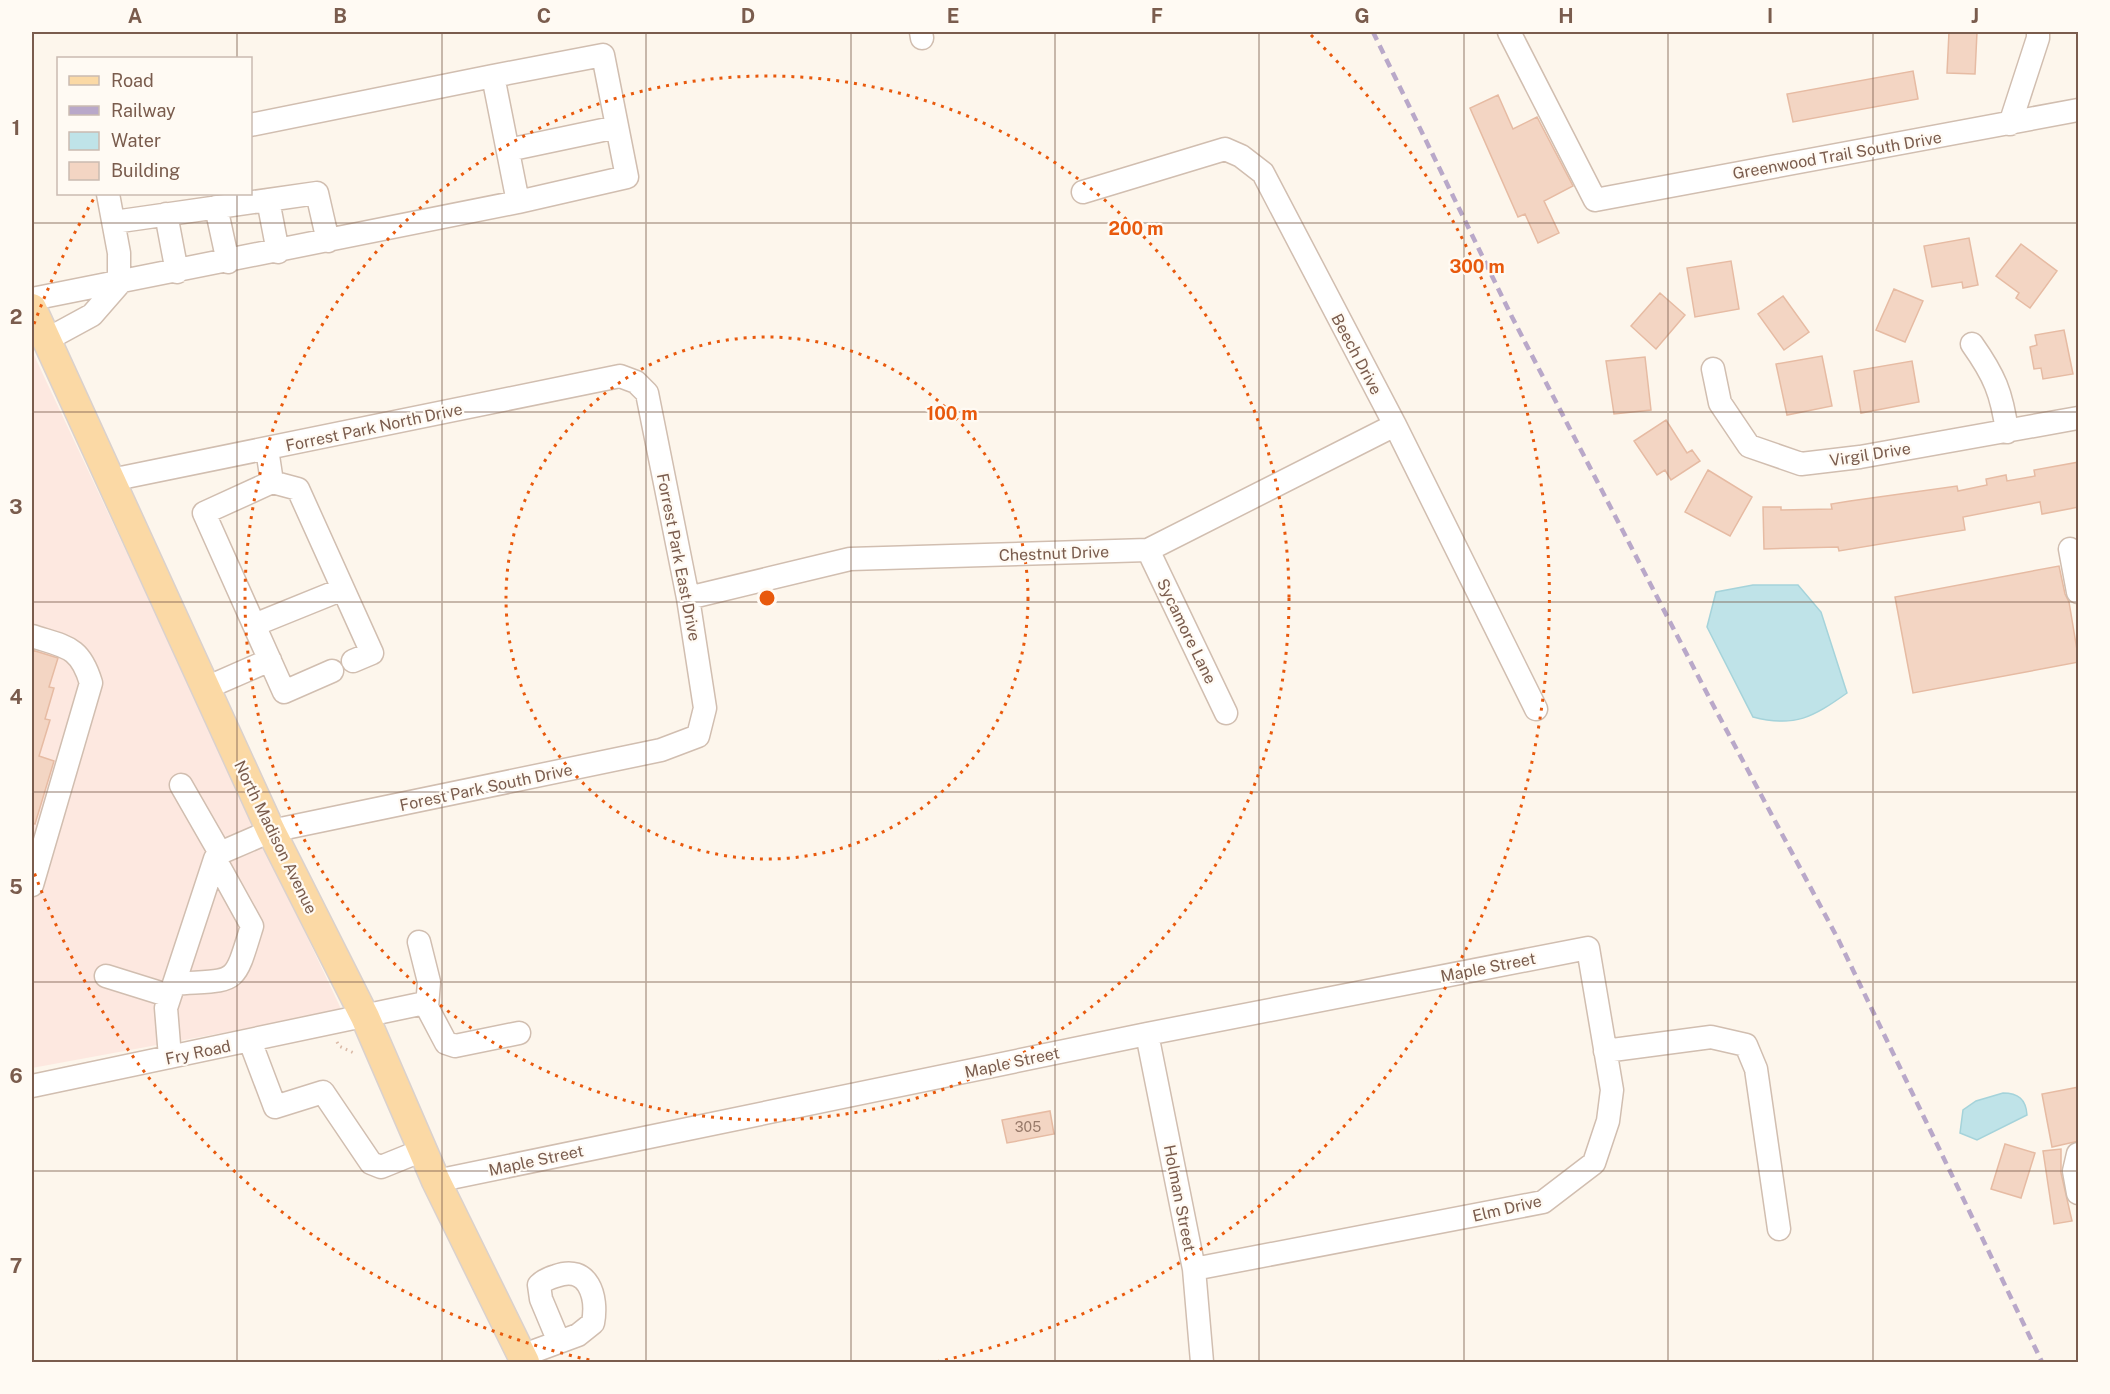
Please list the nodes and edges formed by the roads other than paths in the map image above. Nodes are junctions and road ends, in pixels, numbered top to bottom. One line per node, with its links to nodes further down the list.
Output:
1 (1509, 32): 5 (street, Greenwood Trail South Drive)
2 (2038, 32): 5 (street)
3 (493, 76): 6 (street); 7 (street); 8 (street)
4 (2079, 110): 5 (street, Greenwood Trail South Drive)
5 (2010, 124)
6 (252, 125)
7 (617, 127): 8 (street); 12 (street)
8 (508, 150): 12 (street)
9 (1083, 192): 28 (street, Beech Drive)
10 (108, 195): 15 (street)
11 (268, 200): 13 (street); 16 (street); 17 (street)
12 (518, 202): 16 (street)
13 (216, 207): 14 (street); 18 (street)
14 (166, 214): 15 (street); 19 (street)
15 (114, 222): 20 (street)
16 (328, 241): 17 (street)
17 (278, 252): 18 (street)
18 (228, 262): 19 (street)
19 (177, 272): 20 (street)
20 (118, 284): 21 (street); 23 (street)
21 (32, 299)
22 (32, 308): 23 (main road, North Madison Avenue)
23 (46, 340): 31 (main road, North Madison Avenue)
24 (1972, 344): 29 (street)
25 (1713, 369): 29 (street, Virgil Drive)
26 (636, 382): 30 (street, Forrest Park North Drive); 37 (street, Forrest Park East Drive)
27 (2079, 418): 29 (street, Virgil Drive)
28 (1395, 425): 34 (street, Chestnut Drive); 44 (street, Beech Drive)
29 (2007, 432)
30 (267, 449): 31 (street, Forrest Park North Drive); 32 (street)
31 (111, 480): 43 (main road, North Madison Avenue)
32 (272, 482): 35 (street); 38 (street)
33 (2070, 549): 36 (street)
34 (1148, 550): 37 (street, Chestnut Drive); 45 (street, Sycamore Lane)
35 (343, 589): 38 (street); 41 (street)
36 (2079, 592)
37 (688, 598): 46 (street, Forrest Park East Drive)
38 (254, 625): 40 (street)
39 (32, 636): 50 (street)
40 (270, 660): 42 (street); 43 (street)
41 (353, 661)
42 (332, 671)
43 (206, 688): 48 (main road, North Madison Avenue)
44 (1536, 709)
45 (1226, 713)
46 (698, 736): 48 (street, Forest Park South Drive)
47 (181, 785): 49 (street)
48 (271, 831): 49 (street, Forest Park South Drive); 56 (main road, North Madison Avenue)
49 (217, 856): 54 (street); 54 (street)
50 (32, 885)
51 (419, 942): 55 (street)
52 (1588, 948): 58 (street, Maple Street); 60 (street, Elm Drive)
53 (105, 976): 54 (street)
54 (172, 990): 61 (street)
55 (427, 1007): 56 (street, Fry Road); 57 (street)
56 (365, 1017): 59 (street, Fry Road); 63 (main road, North Madison Avenue)
57 (519, 1033)
58 (1147, 1034): 65 (street, Maple Street); 68 (street, Holman Street)
59 (250, 1041): 61 (street, Fry Road); 63 (street)
60 (1605, 1051): 67 (street); 68 (street, Elm Drive)
61 (170, 1058): 62 (street, Fry Road)
62 (32, 1086)
63 (423, 1150): 65 (main road, North Madison Avenue)
64 (2079, 1154): 66 (street)
65 (436, 1181): 70 (main road, North Madison Avenue)
66 (2079, 1192)
67 (1779, 1228)
68 (1194, 1269): 71 (street, Holman Street)
69 (559, 1342): 70 (street)
70 (523, 1359)
71 (1202, 1362)

